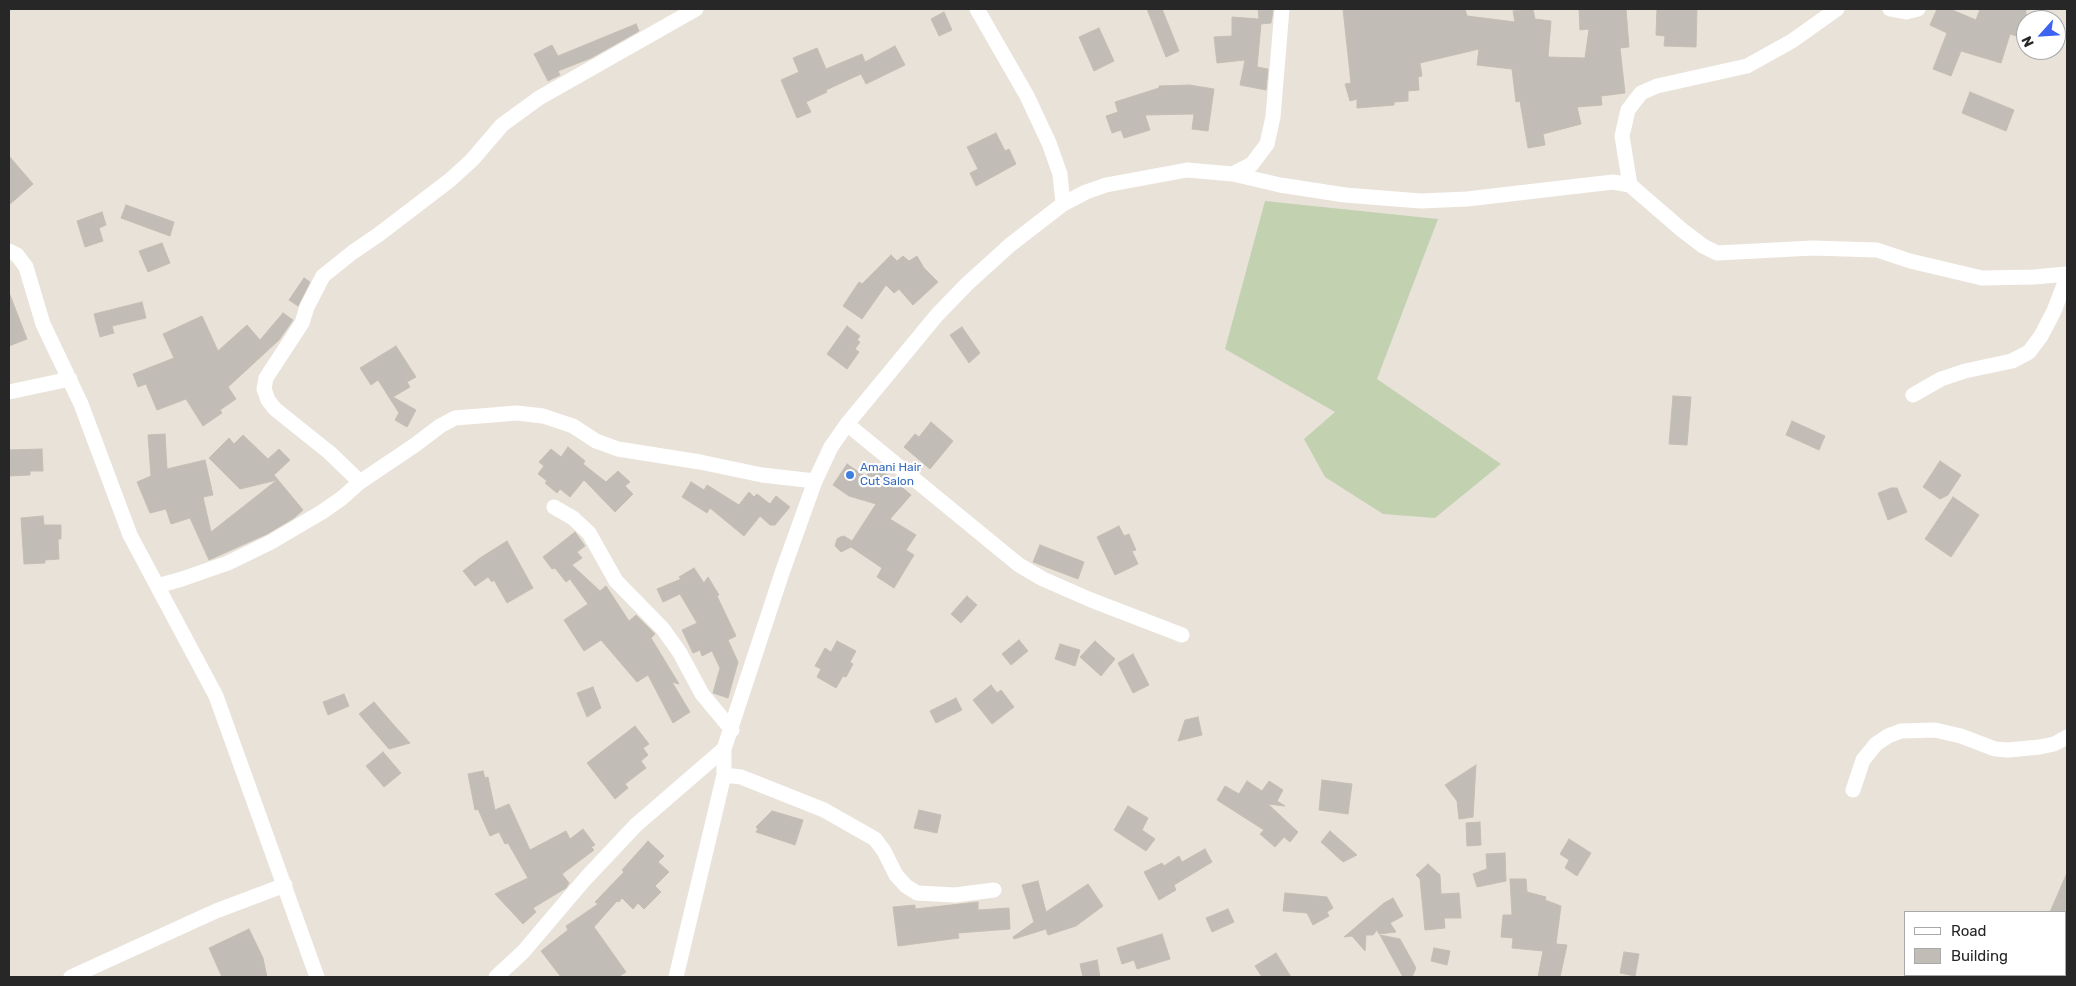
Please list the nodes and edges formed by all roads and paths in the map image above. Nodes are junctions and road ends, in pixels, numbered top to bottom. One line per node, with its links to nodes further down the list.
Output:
1 (696, 9): 17 (street)
2 (977, 9): 9 (street)
3 (1282, 9): 7 (street)
4 (1837, 9): 8 (street)
5 (1890, 9): 6 (street)
6 (1918, 9)
7 (1233, 174): 8 (street); 9 (street)
8 (1630, 184): 11 (street)
9 (1063, 204): 15 (street)
10 (9, 251): 12 (street)
11 (2067, 276): 14 (street)
12 (70, 379): 13 (street); 19 (street)
13 (9, 392)
14 (1914, 395)
15 (847, 424): 16 (street); 20 (street)
16 (816, 481): 17 (street); 21 (street)
17 (360, 482): 19 (street)
18 (554, 507): 21 (street)
19 (157, 586): 26 (street)
20 (1182, 635)
21 (732, 730): 23 (street)
22 (2067, 737): 25 (street)
23 (724, 750): 24 (street); 30 (street)
24 (724, 775): 27 (street); 31 (street)
25 (1852, 790)
26 (285, 885): 28 (street); 29 (street)
27 (994, 890)
28 (72, 977)
29 (317, 977)
30 (496, 977)
31 (676, 977)

